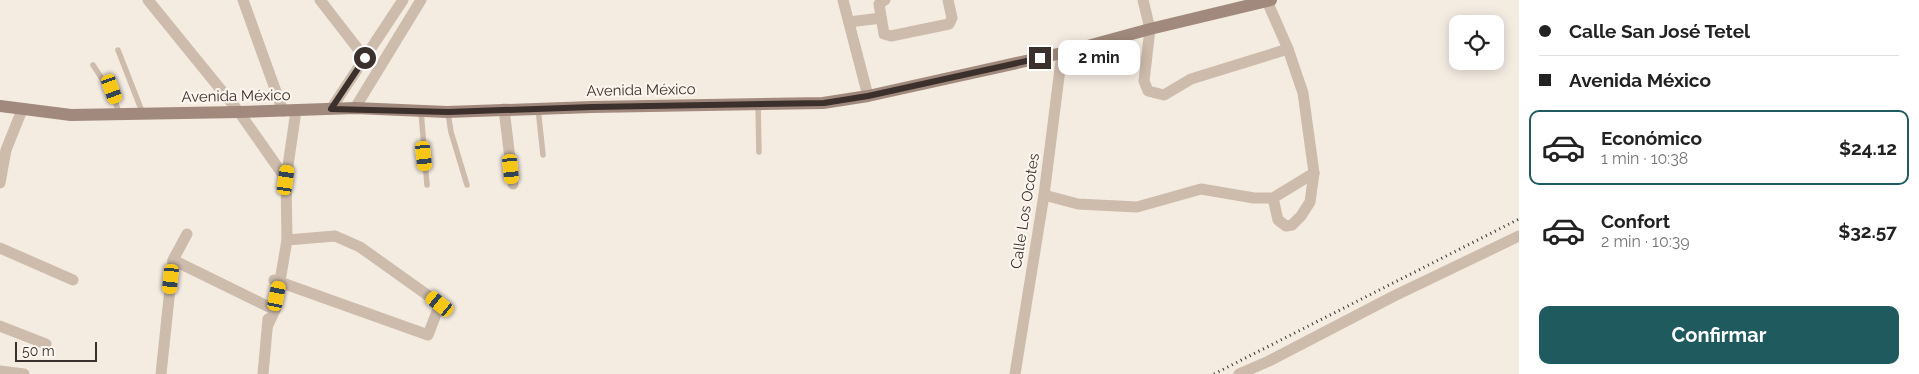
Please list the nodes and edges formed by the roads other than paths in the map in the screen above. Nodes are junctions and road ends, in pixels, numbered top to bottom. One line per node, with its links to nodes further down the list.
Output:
1 (148, 0): 30 (street)
2 (243, 0): 28 (street)
3 (320, 0): 17 (street)
4 (403, 0): 17 (street)
5 (421, 0): 22 (street)
6 (844, 0): 12 (street)
7 (885, 0): 11 (street)
8 (948, 0): 11 (street)
9 (1143, 0): 13 (street)
10 (1269, 0): 13 (main road, Avenida México); 14 (street)
11 (880, 18): 12 (street)
12 (849, 22): 19 (street)
13 (1150, 29): 14 (street); 16 (main road, Avenida México)
14 (1288, 49): 36 (street)
15 (118, 50): 33 (lane)
16 (1062, 53): 19 (main road, Avenida México); 42 (street, Calle Los Ocotes)
17 (365, 58): 24 (street)
18 (93, 65): 32 (lane)
19 (868, 96): 20 (main road, Avenida México)
20 (758, 104): 23 (main road, Avenida México); 34 (lane)
21 (0, 106): 26 (main road, Avenida México)
22 (355, 108): 24 (main road, Avenida México); 29 (main road, Avenida México)
23 (538, 108): 25 (main road, Avenida México); 35 (lane)
24 (331, 109): 27 (main road, Avenida México)
25 (504, 109): 31 (main road, Avenida México); 39 (street)
26 (22, 110): 32 (main road, Avenida México); 38 (street)
27 (296, 110): 28 (main road, Avenida México); 37 (street)
28 (282, 111): 30 (main road, Avenida México)
29 (421, 111): 31 (main road, Avenida México); 40 (lane)
30 (239, 112): 33 (main road, Avenida México); 37 (street)
31 (448, 112): 41 (lane)
32 (119, 114): 33 (main road, Avenida México)
33 (144, 114)
34 (759, 152)
35 (543, 155)
36 (1314, 174): 43 (street); 43 (street)
37 (286, 180): 44 (street)
38 (0, 183)
39 (513, 184)
40 (427, 185)
41 (467, 185)
42 (1044, 195): 43 (street); 59 (street, Calle Los Ocotes)
43 (1273, 198)
44 (286, 216): 47 (street); 51 (street)
45 (187, 234): 49 (street)
46 (1519, 236): 60 (street)
47 (287, 240): 51 (street); 51 (street)
48 (0, 248): 50 (street)
49 (173, 260): 52 (street); 57 (street)
50 (73, 280)
51 (277, 281): 52 (street)
52 (272, 309): 58 (street)
53 (0, 326): 54 (street)
54 (46, 344)
55 (0, 370): 56 (street)
56 (24, 374)
57 (161, 374)
58 (263, 374)
59 (1015, 374)
60 (1239, 374)

